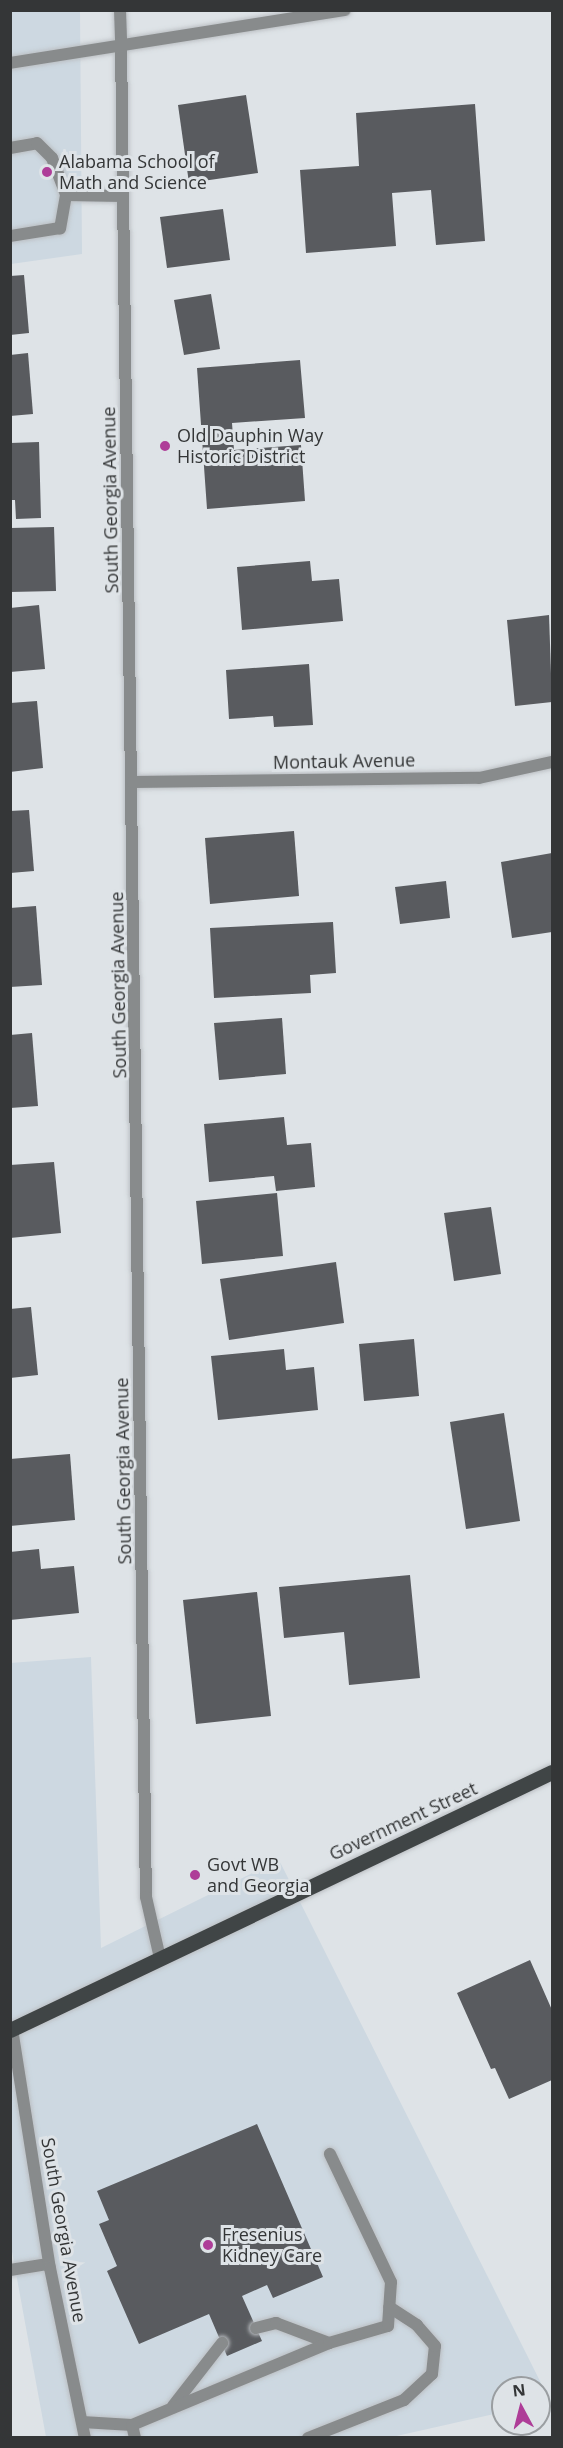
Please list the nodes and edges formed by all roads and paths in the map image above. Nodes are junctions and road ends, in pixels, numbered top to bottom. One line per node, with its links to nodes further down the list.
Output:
1 (120, 10): 3 (street, South Georgia Avenue)
2 (345, 10): 3 (street)
3 (121, 43): 4 (street); 7 (street, South Georgia Avenue)
4 (10, 63)
5 (10, 148): 6 (street)
6 (66, 195): 7 (street); 8 (street)
7 (123, 196): 10 (street, South Georgia Avenue)
8 (10, 236)
9 (552, 762): 10 (street, Montauk Avenue)
10 (133, 782): 12 (street, South Georgia Avenue)
11 (552, 1772): 12 (main road, Government Street)
12 (160, 1958): 13 (main road, Government Street)
13 (11, 2029): 15 (street, South Georgia Avenue)
14 (330, 2154): 17 (street)
15 (49, 2264): 16 (street); 22 (street, South Georgia Avenue)
16 (10, 2270)
17 (390, 2307): 20 (street); 26 (street)
18 (256, 2328): 20 (street)
19 (222, 2343): 21 (street)
20 (329, 2343): 21 (street)
21 (173, 2406): 23 (street)
22 (82, 2422): 23 (street); 24 (street, South Georgia Avenue)
23 (132, 2424): 25 (street)
24 (85, 2438)
25 (135, 2438)
26 (308, 2438)

